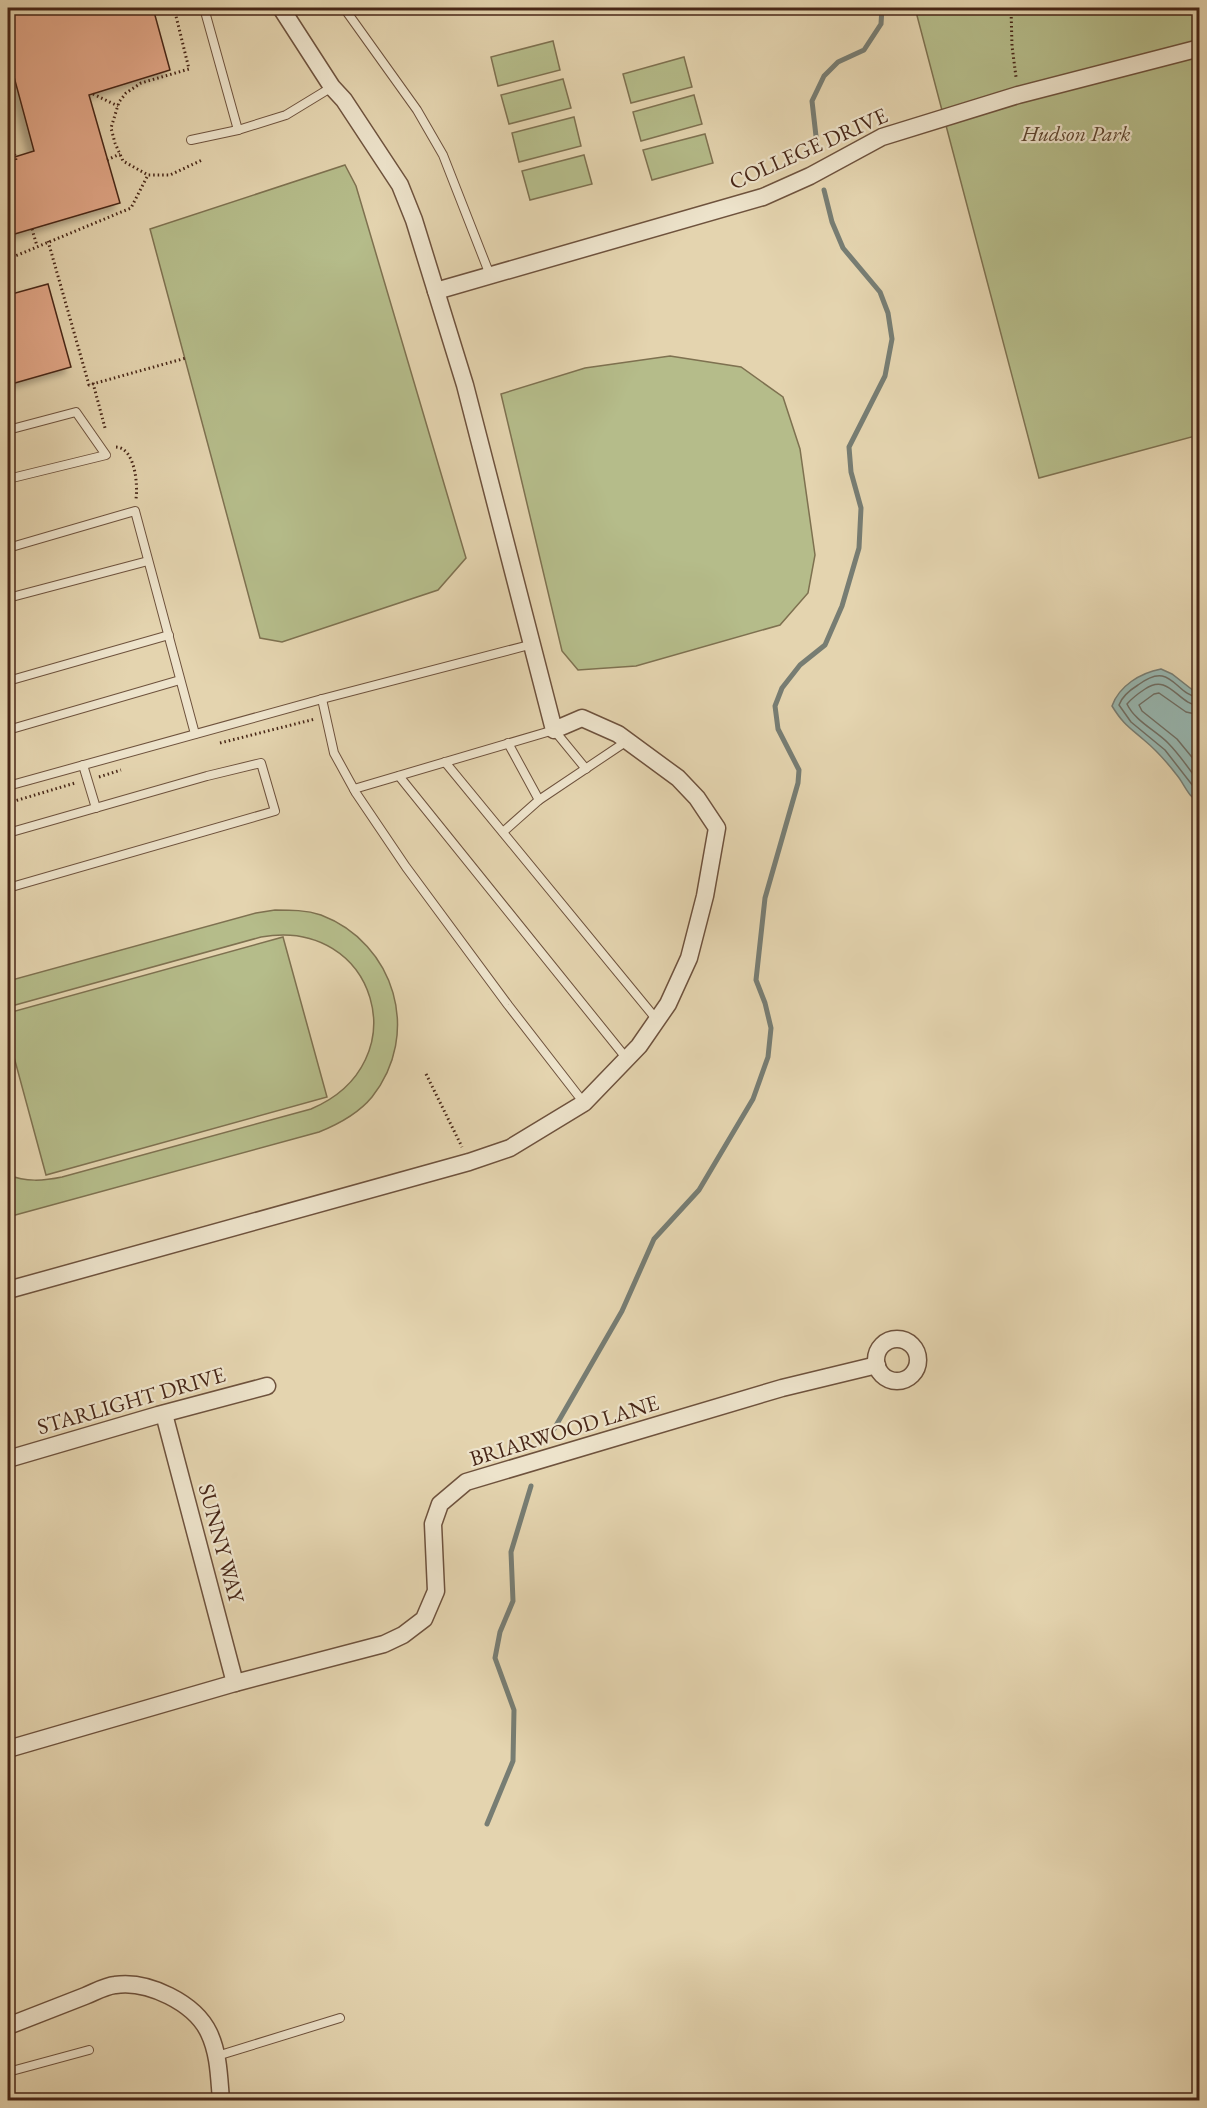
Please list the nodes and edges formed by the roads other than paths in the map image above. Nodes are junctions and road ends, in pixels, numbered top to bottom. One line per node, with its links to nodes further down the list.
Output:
1 (204, 8): 6 (lane)
2 (281, 8): 5 (street)
3 (344, 8): 8 (lane)
4 (1200, 48): 8 (street, COLLEGE DRIVE)
5 (332, 87): 6 (lane); 9 (street)
6 (238, 130): 7 (lane)
7 (191, 140)
8 (490, 275): 9 (street, COLLEGE DRIVE)
9 (436, 291): 16 (street)
10 (8, 430): 11 (lane)
11 (8, 479)
12 (8, 548): 13 (lane)
13 (148, 561): 14 (lane); 15 (lane)
14 (8, 598)
15 (169, 635): 17 (lane); 18 (lane)
16 (532, 644): 19 (lane); 21 (street)
17 (180, 680): 20 (lane); 22 (lane)
18 (8, 681)
19 (322, 699): 22 (lane); 30 (lane)
20 (8, 730)
21 (554, 730): 23 (street); 24 (lane); 27 (lane)
22 (195, 734): 26 (lane)
23 (627, 741): 27 (lane); 36 (street)
24 (508, 743): 25 (lane); 31 (lane)
25 (445, 762): 28 (lane); 33 (lane)
26 (83, 765): 29 (lane); 32 (lane)
27 (586, 769): 31 (lane)
28 (399, 776): 30 (lane); 37 (lane)
29 (8, 786)
30 (354, 789): 38 (lane)
31 (539, 800): 33 (lane)
32 (96, 808): 34 (lane); 35 (lane)
33 (503, 832): 36 (lane)
34 (8, 833)
35 (8, 888)
36 (657, 1020): 37 (street)
37 (627, 1059): 38 (street)
38 (584, 1103): 39 (street)
39 (8, 1290)
40 (877, 1365): 44 (street, BRIARWOOD LANE)
41 (267, 1386): 42 (street, STARLIGHT DRIVE)
42 (164, 1414): 43 (street, STARLIGHT DRIVE); 44 (street, SUNNY WAY)
43 (8, 1458)
44 (235, 1683): 45 (street, BRIARWOOD LANE)
45 (8, 1749)
46 (340, 2018): 49 (lane)
47 (8, 2026): 49 (street)
48 (89, 2050): 50 (lane)
49 (217, 2056): 51 (street)
50 (8, 2072)
51 (221, 2100)

